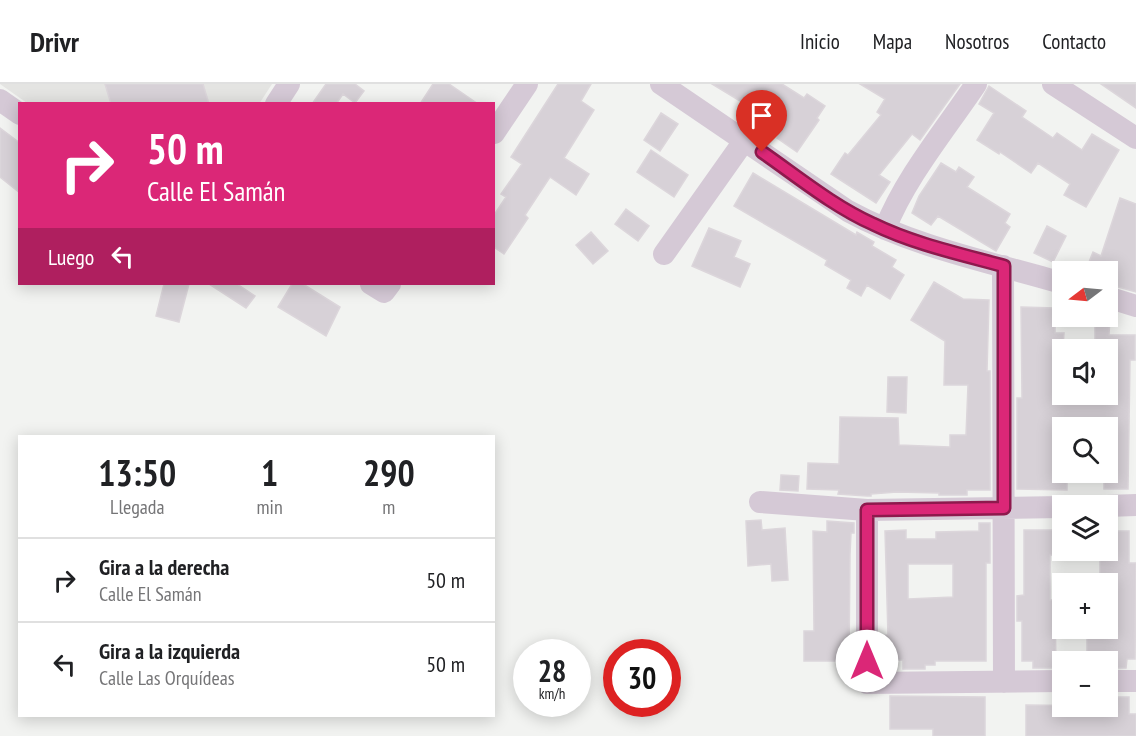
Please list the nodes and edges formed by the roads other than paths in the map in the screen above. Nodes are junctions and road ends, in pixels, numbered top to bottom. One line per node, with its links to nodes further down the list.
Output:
1 (289, 84): 7 (street)
2 (527, 84): 9 (street)
3 (661, 84): 11 (street)
4 (976, 84): 12 (street)
5 (1053, 84): 10 (street)
6 (0, 100): 8 (street)
7 (277, 102)
8 (18, 113)
9 (495, 132)
10 (1136, 138)
11 (744, 141): 12 (street); 13 (street)
12 (885, 229): 14 (street)
13 (664, 254)
14 (1004, 266): 15 (street); 24 (street)
15 (1052, 280)
16 (373, 285): 17 (street)
17 (389, 285)
18 (1118, 300): 19 (street)
19 (1136, 306)
20 (760, 502): 25 (street)
21 (1136, 505): 22 (street)
22 (1118, 506)
23 (1052, 507): 24 (street)
24 (1004, 508): 25 (street); 29 (street)
25 (867, 510): 29 (street)
26 (1052, 681): 29 (street)
27 (1118, 681): 28 (street)
28 (1136, 681)
29 (1004, 682)

